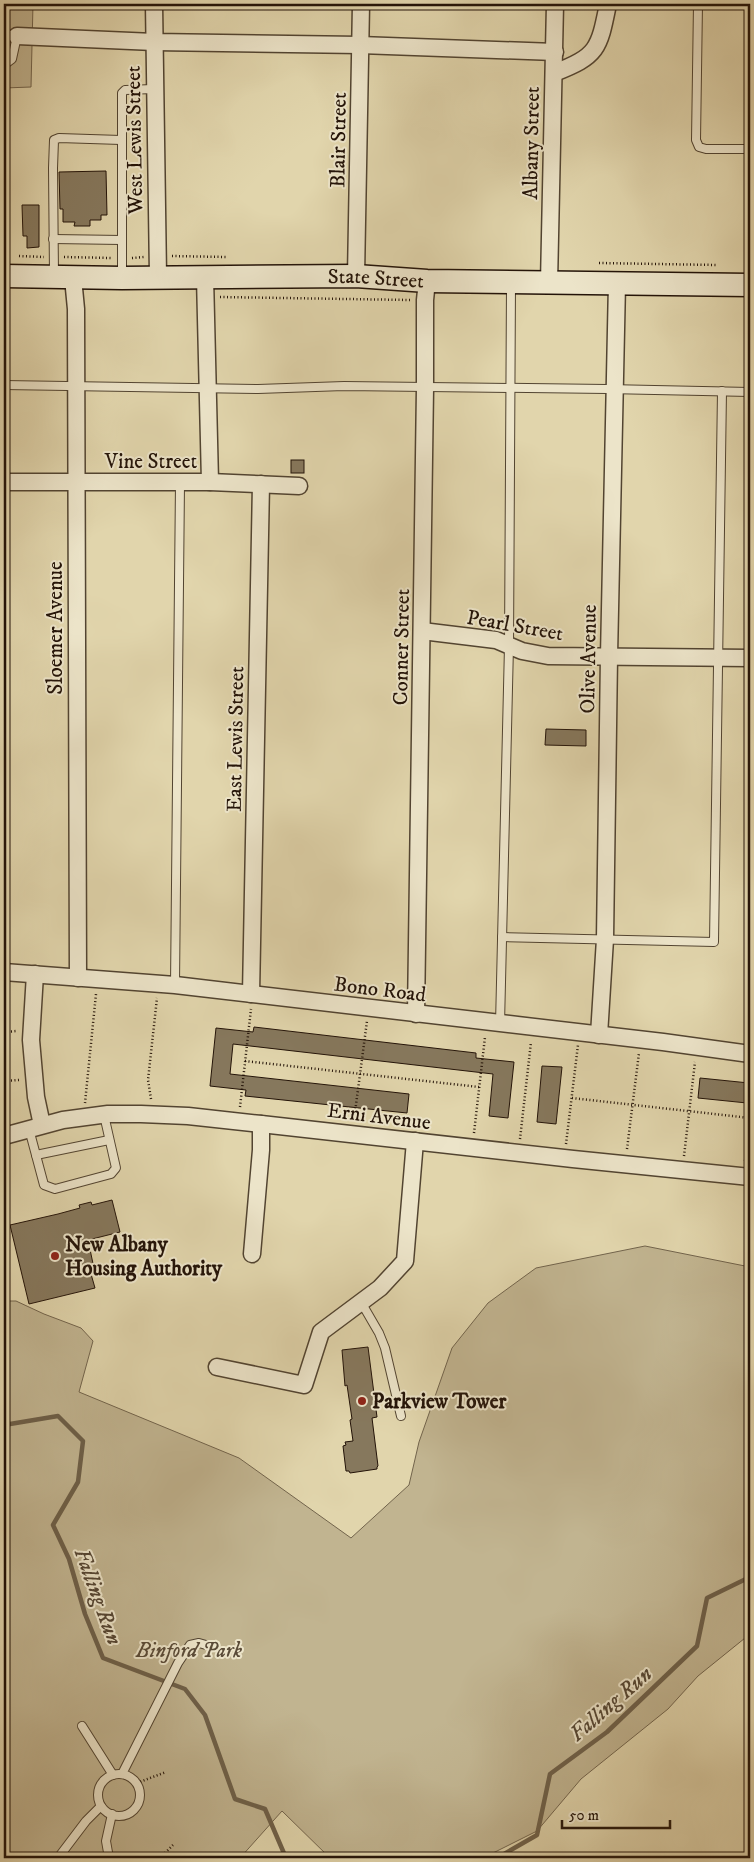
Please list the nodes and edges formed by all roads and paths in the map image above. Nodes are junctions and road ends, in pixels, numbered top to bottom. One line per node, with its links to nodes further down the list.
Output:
1 (154, 4): 7 (street, West Lewis Street)
2 (361, 4): 8 (street, Blair Street)
3 (555, 4): 9 (street, Albany Street)
4 (608, 4): 11 (street)
5 (698, 4): 14 (lane)
6 (10, 35): 7 (street); 10 (lane)
7 (154, 42): 8 (street); 12 (street, West Lewis Street)
8 (360, 45): 9 (street); 19 (street, Blair Street)
9 (555, 52): 11 (street, Albany Street)
10 (4, 65)
11 (554, 73): 23 (street, Albany Street)
12 (154, 89): 13 (lane); 18 (street, West Lewis Street)
13 (121, 140): 15 (lane); 16 (lane)
14 (750, 149)
15 (53, 239): 16 (lane); 20 (lane)
16 (122, 240): 21 (lane)
17 (4, 276): 20 (main road, State Street)
18 (158, 276): 21 (main road, State Street); 26 (main road, State Street)
19 (356, 276): 26 (main road, State Street); 27 (main road, State Street)
20 (64, 277): 21 (main road, State Street); 29 (street, Sloemer Avenue)
21 (122, 278)
22 (511, 282): 23 (main road, State Street); 27 (main road, State Street); 32 (lane)
23 (549, 282): 24 (main road, State Street)
24 (617, 284): 25 (main road, State Street); 33 (street, Olive Avenue)
25 (750, 285)
26 (205, 287): 27 (path); 30 (street)
27 (426, 290): 31 (street, Conner Street)
28 (4, 385): 29 (lane)
29 (76, 386): 30 (lane); 39 (street, Sloemer Avenue)
30 (208, 387): 31 (lane); 38 (street)
31 (425, 388): 32 (lane); 42 (street, Conner Street)
32 (510, 388): 33 (lane); 43 (lane)
33 (615, 389): 34 (lane); 44 (street, Olive Avenue)
34 (722, 392): 35 (lane); 45 (lane)
35 (750, 392)
36 (4, 482): 39 (street, Vine Street)
37 (180, 482): 38 (street, Vine Street); 39 (street, Vine Street); 52 (lane)
38 (210, 482): 40 (street, Vine Street)
39 (76, 483): 51 (street, Sloemer Avenue)
40 (261, 484): 41 (street, Vine Street); 55 (street, East Lewis Street)
41 (299, 486)
42 (422, 632): 43 (street, Pearl Street); 56 (street, Conner Street)
43 (509, 646): 44 (street, Pearl Street); 47 (lane)
44 (609, 656): 45 (street, Pearl Street); 48 (street, Olive Avenue)
45 (718, 657): 46 (street, Pearl Street); 48 (lane)
46 (750, 658)
47 (502, 937): 48 (lane); 58 (lane)
48 (605, 939): 62 (street, Olive Avenue)
49 (4, 972): 50 (street, Bono Road)
50 (35, 974): 51 (street, Bono Road); 83 (street)
51 (78, 978): 52 (street, Bono Road)
52 (175, 986): 55 (street, Bono Road)
53 (96, 990): 75 (path)
54 (158, 997): 74 (path)
55 (251, 1001): 56 (street, Bono Road); 68 (path)
56 (416, 1014): 58 (street, Bono Road)
57 (367, 1020): 69 (path)
58 (500, 1024): 62 (street, Bono Road)
59 (25, 1030): 60 (path)
60 (4, 1032)
61 (485, 1033): 72 (path)
62 (599, 1035): 66 (street, Bono Road)
63 (531, 1038): 87 (path)
64 (578, 1044): 73 (path)
65 (639, 1051): 76 (path)
66 (750, 1054)
67 (695, 1058): 78 (path)
68 (245, 1061): 69 (path); 77 (path)
69 (360, 1074): 72 (path); 81 (path)
70 (20, 1080): 71 (path)
71 (4, 1081)
72 (479, 1088): 84 (path)
73 (572, 1098): 76 (path); 89 (path)
74 (151, 1100)
75 (85, 1104)
76 (633, 1105): 78 (path); 90 (path)
77 (240, 1109)
78 (689, 1111): 80 (path); 92 (path)
79 (104, 1114): 82 (street, Erni Avenue); 83 (street, Erni Avenue); 86 (lane)
80 (750, 1117): 93 (path)
81 (353, 1122)
82 (261, 1124): 88 (street, Erni Avenue); 94 (street)
83 (35, 1127): 85 (street, Erni Avenue); 91 (lane)
84 (474, 1135)
85 (4, 1136)
86 (109, 1140): 91 (lane); 91 (lane)
87 (519, 1140)
88 (416, 1141): 93 (street, Erni Avenue); 95 (street)
89 (566, 1146)
90 (627, 1153)
91 (36, 1155)
92 (683, 1159)
93 (747, 1172)
94 (252, 1254)
95 (361, 1302): 96 (street); 97 (lane)
96 (217, 1366)
97 (401, 1416)
98 (206, 1645): 101 (lane)
99 (82, 1726): 102 (lane)
100 (166, 1772): 103 (path)
101 (122, 1774): 102 (lane); 103 (lane)
102 (112, 1775): 104 (lane)
103 (137, 1783): 105 (lane)
104 (102, 1806): 105 (lane); 107 (lane)
105 (112, 1814): 108 (lane)
106 (173, 1845): 109 (path)
107 (58, 1858)
108 (109, 1858)
109 (160, 1858)

